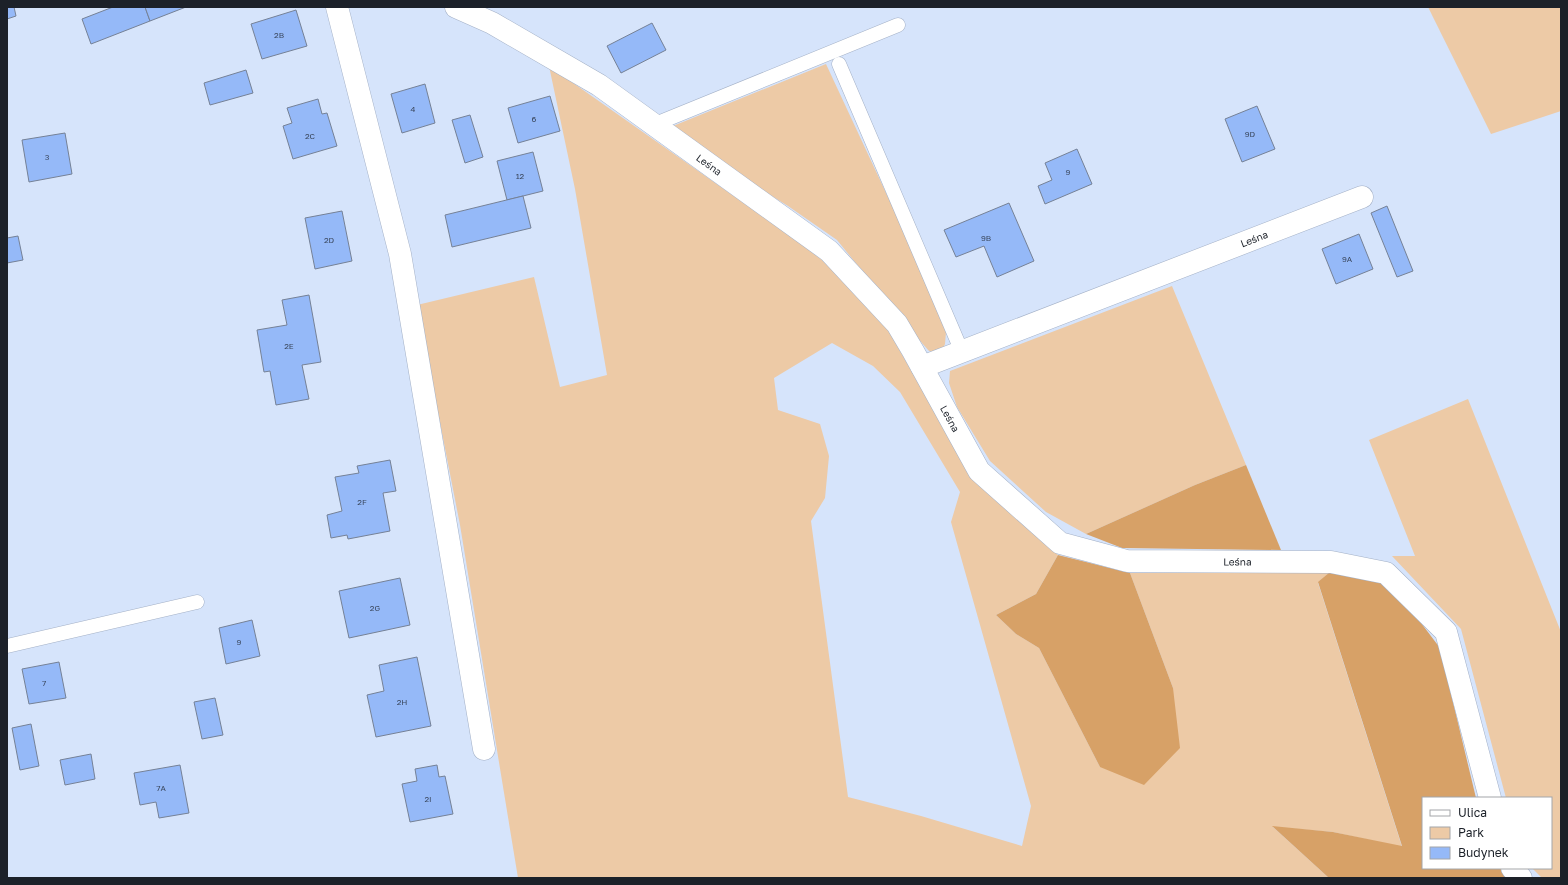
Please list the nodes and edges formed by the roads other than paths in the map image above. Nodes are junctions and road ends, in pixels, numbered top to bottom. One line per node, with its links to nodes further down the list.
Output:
1 (337, 7): 11 (street)
2 (456, 7): 5 (street, Leśna)
3 (898, 25): 5 (lane)
4 (839, 64): 7 (lane)
5 (653, 125): 8 (street, Leśna)
6 (1362, 197): 7 (street, Leśna)
7 (962, 352): 8 (street, Leśna)
8 (922, 367): 12 (street, Leśna)
9 (197, 602): 10 (lane)
10 (7, 646)
11 (484, 749)
12 (1490, 797)
13 (1513, 869): 14 (street)
14 (1521, 878)

